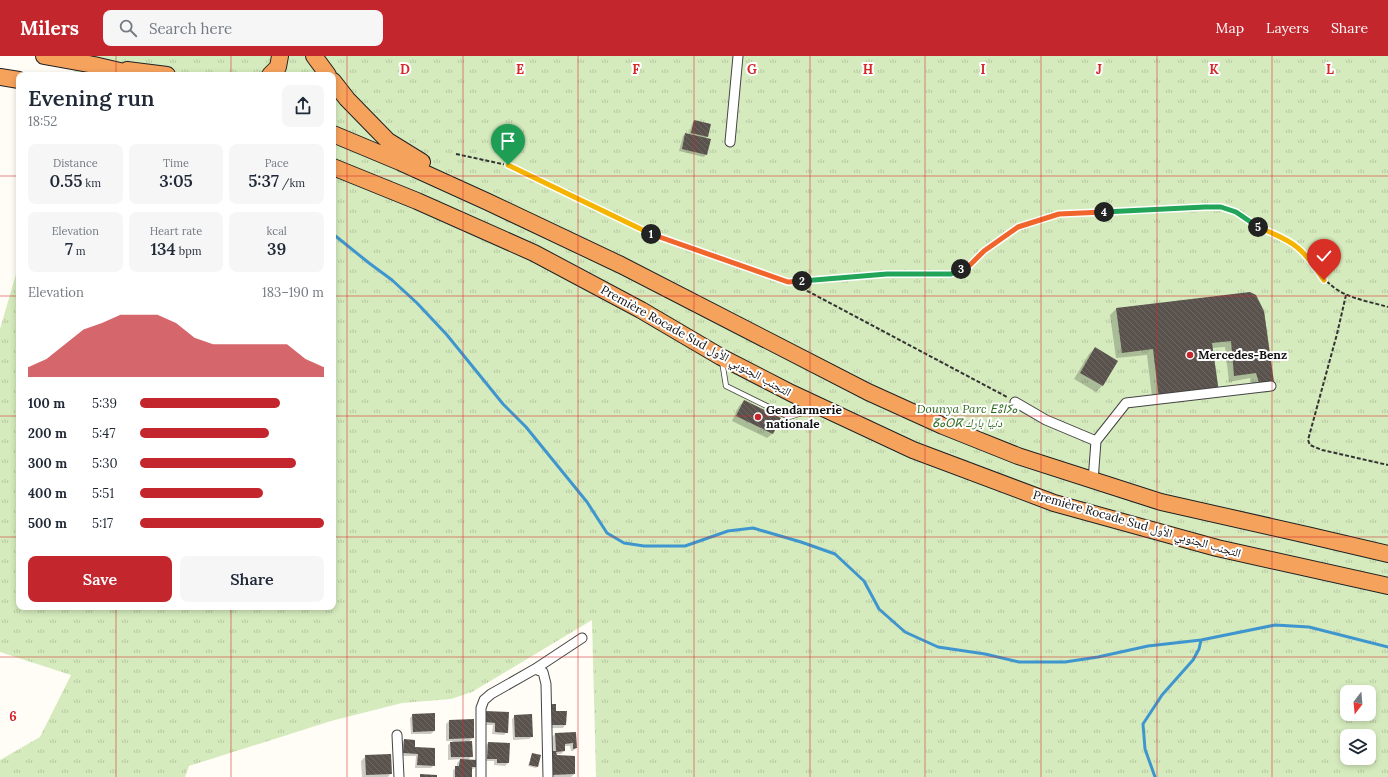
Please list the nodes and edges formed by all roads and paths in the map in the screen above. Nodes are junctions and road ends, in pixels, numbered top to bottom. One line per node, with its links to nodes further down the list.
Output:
1 (44, 56): 5 (highway)
2 (280, 56): 8 (highway)
3 (314, 56): 9 (highway)
4 (738, 56): 14 (street)
5 (94, 65): 6 (highway); 7 (highway)
6 (124, 72)
7 (145, 72)
8 (273, 72)
9 (326, 72)
10 (0, 77): 11 (highway)
11 (16, 80)
12 (336, 85): 17 (highway)
13 (336, 135): 17 (highway)
14 (730, 142)
15 (456, 154): 18 (path)
16 (336, 168): 21 (highway, Première Rocade Sud التجنب الجنوبي الأول)
17 (488, 202): 27 (highway)
18 (788, 282): 19 (path); 23 (path)
19 (1346, 295): 20 (path); 26 (path)
20 (1388, 307)
21 (721, 357): 24 (highway, Première Rocade Sud التجنب الجنوبي الأول); 24 (lane)
22 (1270, 386): 25 (street)
23 (1015, 402): 25 (street)
24 (820, 407): 29 (highway, Première Rocade Sud التجنب الجنوبي الأول)
25 (1096, 441): 27 (street)
26 (1388, 465)
27 (1093, 481): 28 (highway)
28 (1388, 554)
29 (1388, 586)
30 (582, 638): 31 (street)
31 (534, 669): 34 (street); 35 (street)
32 (397, 735): 33 (street)
33 (399, 777)
34 (481, 777)
35 (548, 777)

